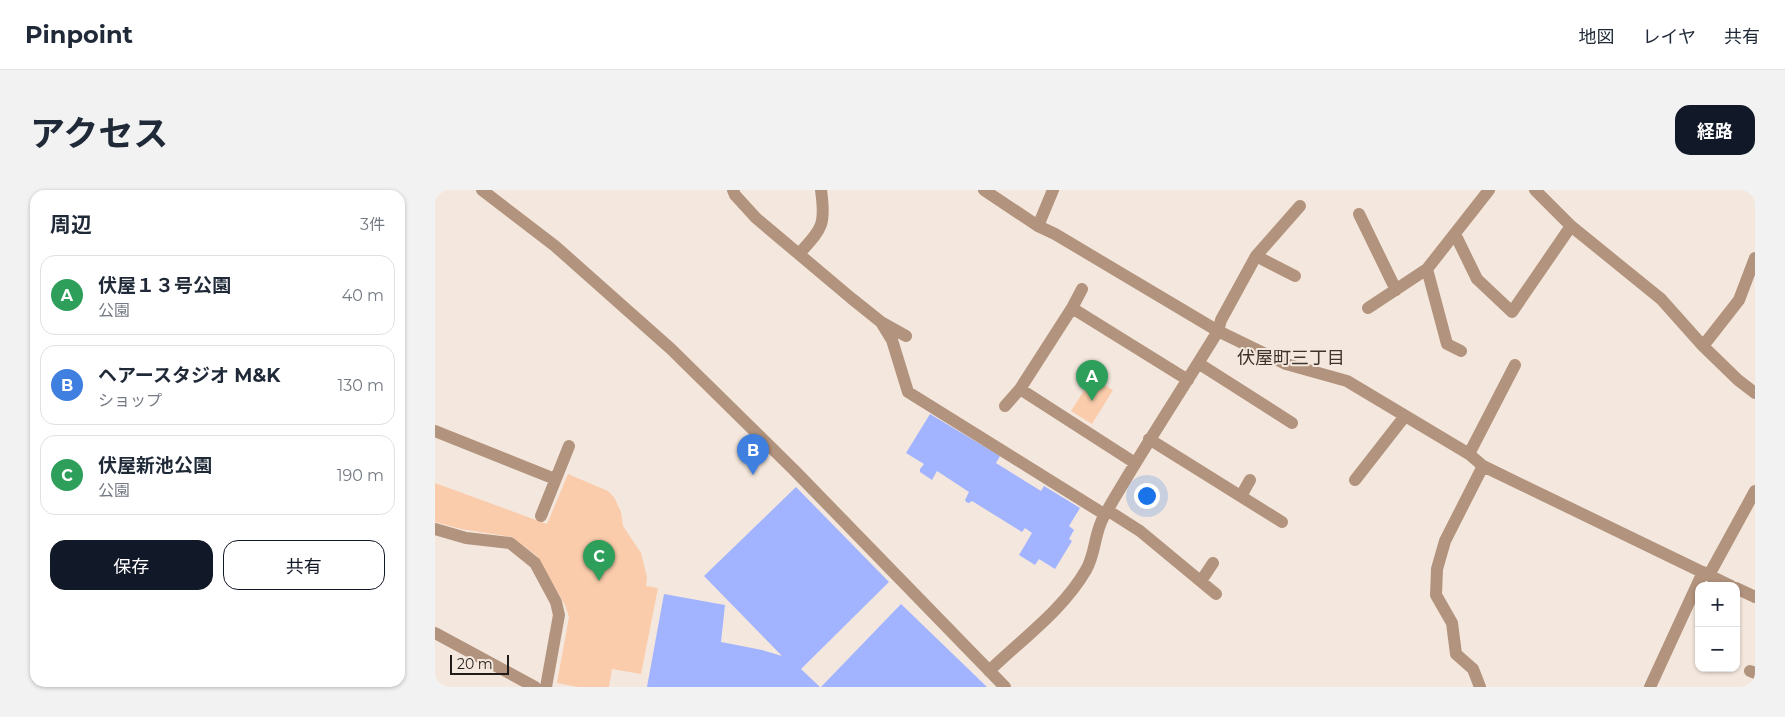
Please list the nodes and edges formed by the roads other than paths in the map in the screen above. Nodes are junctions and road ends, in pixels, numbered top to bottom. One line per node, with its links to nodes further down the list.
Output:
1 (482, 190): 58 (street)
2 (733, 190): 13 (street)
3 (821, 190): 13 (street)
4 (984, 190): 10 (street)
5 (1053, 190): 10 (street)
6 (1489, 190): 12 (street)
7 (1535, 190): 11 (street)
8 (1300, 206): 14 (street)
9 (1359, 214): 19 (street)
10 (1038, 226): 23 (street)
11 (1571, 226): 12 (street); 25 (street)
12 (1455, 234): 16 (street)
13 (799, 254): 22 (street)
14 (1256, 256): 17 (street); 23 (street)
15 (1755, 258): 25 (street)
16 (1427, 270): 19 (street); 26 (street)
17 (1295, 276)
18 (1082, 289): 20 (street)
19 (1396, 290): 21 (street)
20 (1072, 308): 29 (street); 30 (street)
21 (1368, 308)
22 (881, 322): 24 (street); 46 (street)
23 (1218, 331): 27 (street); 33 (street)
24 (906, 336)
25 (1703, 346): 31 (street)
26 (1461, 351)
27 (1198, 363): 29 (street); 34 (street)
28 (1515, 364): 38 (street)
29 (1187, 380): 36 (street)
30 (1021, 389): 32 (street); 39 (street)
31 (1755, 393)
32 (1005, 406)
33 (1405, 416): 38 (street); 43 (street)
34 (1292, 423)
35 (435, 431): 41 (street)
36 (1149, 439): 39 (street); 45 (street)
37 (569, 446): 41 (street)
38 (1469, 454): 40 (street)
39 (1135, 463): 46 (street)
40 (1483, 466): 51 (street); 62 (street)
41 (555, 479): 47 (street)
42 (1251, 480): 45 (street)
43 (1355, 480)
44 (1755, 491): 51 (street)
45 (1241, 496): 48 (street)
46 (1106, 512): 52 (street); 58 (street)
47 (541, 516)
48 (1282, 522)
49 (435, 529): 60 (street)
50 (1213, 563): 52 (street)
51 (1706, 574): 53 (street); 63 (street)
52 (1201, 581): 55 (street)
53 (1723, 582)
54 (1740, 590): 56 (street)
55 (1216, 594)
56 (1755, 597)
57 (435, 633): 59 (street)
58 (989, 671): 61 (street)
59 (535, 687)
60 (546, 687)
61 (1005, 687)
62 (1480, 687)
63 (1650, 687)

